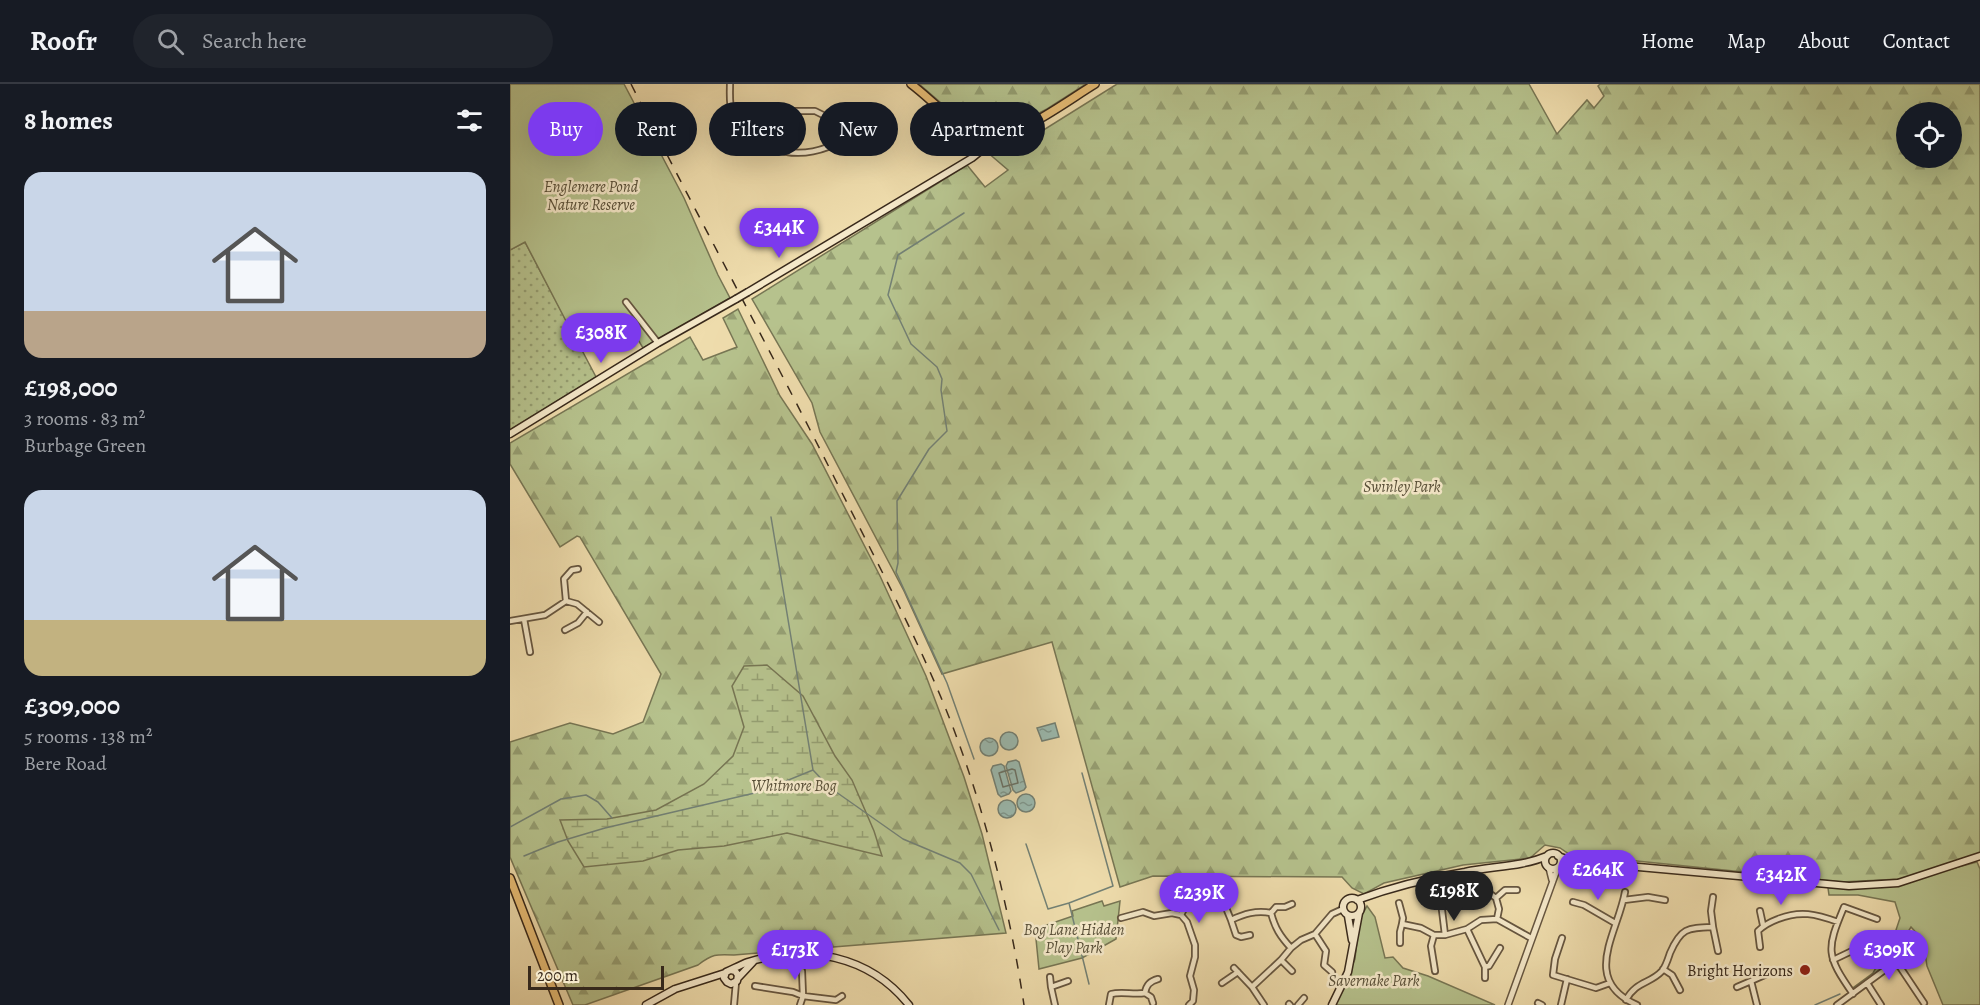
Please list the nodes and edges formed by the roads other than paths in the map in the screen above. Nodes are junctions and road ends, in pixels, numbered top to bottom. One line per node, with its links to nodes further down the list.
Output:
1 (730, 84): 4 (street)
2 (911, 84): 5 (main road)
3 (1095, 84): 7 (main road)
4 (731, 102)
5 (933, 102)
6 (806, 111): 8 (street)
7 (1045, 114)
8 (806, 152)
9 (974, 156): 11 (main road, bridge)
10 (626, 302): 11 (street)
11 (658, 343): 12 (main road)
12 (510, 434)
13 (578, 569): 14 (street)
14 (566, 601): 15 (street); 16 (street)
15 (587, 612): 18 (street); 19 (street)
16 (524, 619): 17 (street); 20 (street)
17 (512, 620)
18 (599, 622)
19 (566, 630)
20 (530, 652)
21 (1547, 856): 22 (main road); 25 (main road); 27 (main road)
22 (1558, 856): 24 (main road); 26 (main road)
23 (1980, 856): 24 (main road)
24 (1572, 861): 26 (main road)
25 (1533, 862): 27 (main road); 31 (main road)
26 (1558, 866): 27 (main road); 29 (street)
27 (1549, 868): 29 (street)
28 (510, 878): 111 (main road)
29 (1552, 881): 65 (street)
30 (1517, 890): 36 (street)
31 (1381, 892): 37 (main road); 46 (main road)
32 (1476, 892): 36 (street)
33 (1625, 892): 38 (street)
34 (1581, 895): 56 (street)
35 (1713, 897): 59 (street)
36 (1496, 898): 52 (street)
37 (1357, 900): 45 (main road); 46 (main road)
38 (1624, 900): 39 (street); 56 (street)
39 (1665, 900)
40 (1442, 902): 64 (street)
41 (1399, 903): 57 (street)
42 (1184, 904): 49 (street)
43 (1292, 904): 48 (street)
44 (1216, 906): 54 (street)
45 (1343, 909): 50 (main road); 61 (street)
46 (1360, 910): 50 (main road); 70 (main road)
47 (1760, 911): 58 (street)
48 (1271, 913): 54 (street); 72 (street)
49 (1181, 915): 51 (street); 109 (street)
50 (1348, 916): 70 (main road)
51 (1120, 918)
52 (1497, 919): 60 (street); 65 (street)
53 (1877, 919): 55 (street)
54 (1231, 921): 62 (street)
55 (1838, 922): 58 (street); 77 (street)
56 (1616, 923): 96 (street)
57 (1402, 924): 63 (street); 68 (street)
58 (1763, 925): 71 (street)
59 (1713, 927): 74 (street); 80 (street)
60 (1467, 929): 64 (street); 79 (street)
61 (1315, 934): 72 (street); 85 (street)
62 (1250, 935)
63 (1434, 935): 64 (street); 83 (street)
64 (1445, 935)
65 (1531, 938): 121 (street)
66 (1562, 938): 90 (street)
67 (1861, 939): 77 (street)
68 (1400, 943)
69 (1901, 943): 78 (street)
70 (1353, 946): 120 (main road)
71 (1760, 947)
72 (1291, 948): 76 (street)
73 (1500, 948): 79 (street)
74 (1718, 951)
75 (756, 960): 84 (main road); 92 (main road); 115 (main road)
76 (1281, 960): 82 (street); 100 (street)
77 (1833, 960): 104 (street)
78 (1896, 961): 97 (street); 110 (street)
79 (1485, 967): 88 (street)
80 (1663, 969): 102 (street); 107 (street)
81 (802, 971): 105 (street)
82 (1292, 971)
83 (1435, 971)
84 (728, 972): 91 (main road); 92 (main road); 92 (main road)
85 (1332, 972)
86 (1769, 973): 94 (street)
87 (1050, 977): 99 (street)
88 (1485, 978)
89 (1158, 979): 103 (street)
90 (1567, 979): 96 (street); 122 (street)
91 (703, 980): 92 (main road); 112 (main road)
92 (732, 981): 113 (street)
93 (1068, 981): 99 (street)
94 (1751, 981): 101 (street); 124 (street)
95 (1222, 983): 100 (street)
96 (1610, 983): 107 (street)
97 (1867, 983): 104 (street); 126 (street)
98 (755, 986): 105 (street)
99 (1051, 987): 116 (street)
100 (1252, 987): 119 (street)
101 (1737, 987)
102 (1680, 990)
103 (1145, 993): 108 (street); 117 (street)
104 (1853, 994): 125 (street)
105 (803, 996): 106 (street); 114 (street)
106 (842, 996)
107 (1626, 1000): 123 (street)
108 (1153, 1003)
109 (1191, 1003): 118 (street)
110 (1924, 1003)
111 (559, 1005)
112 (646, 1005)
113 (734, 1005)
114 (800, 1005)
115 (909, 1005)
116 (1055, 1005)
117 (1109, 1005)
118 (1198, 1005)
119 (1264, 1005)
120 (1332, 1005)
121 (1508, 1005)
122 (1561, 1005)
123 (1636, 1005)
124 (1757, 1005)
125 (1838, 1005)
126 (1881, 1005)

